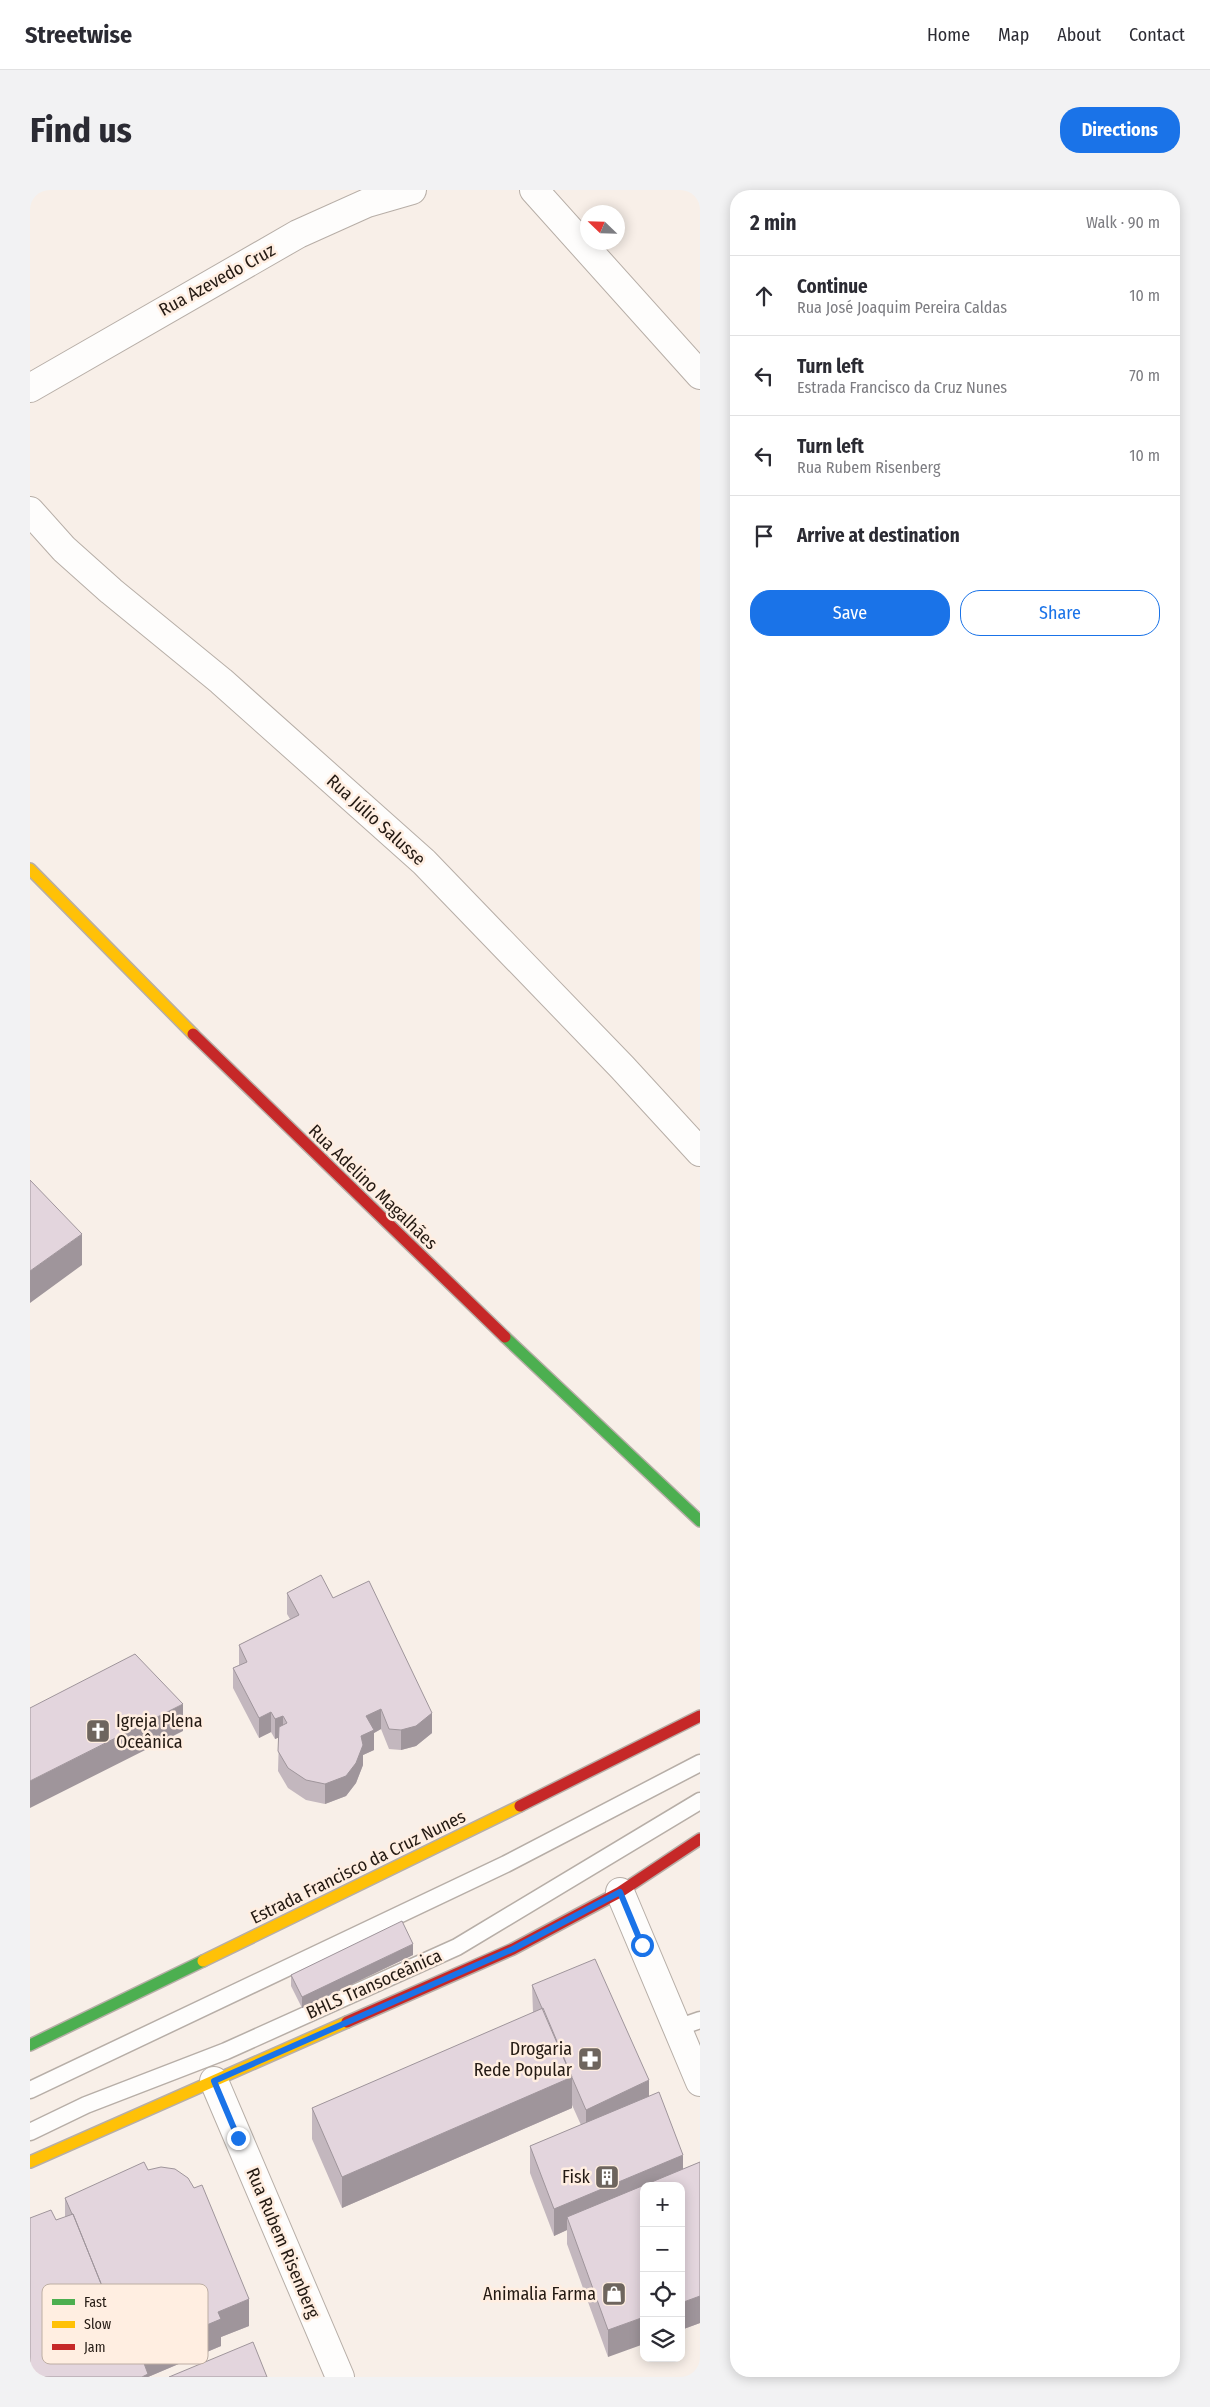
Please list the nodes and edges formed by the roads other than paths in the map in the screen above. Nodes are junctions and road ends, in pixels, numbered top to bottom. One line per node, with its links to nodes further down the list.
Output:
1 (412, 190): 4 (street, Rua Azevedo Cruz)
2 (534, 190): 3 (street)
3 (700, 375)
4 (30, 388)
5 (30, 511): 7 (street, Rua Júlio Salusse)
6 (30, 869): 8 (main road, Rua Adelino Magalhães)
7 (700, 1152)
8 (700, 1522)
9 (700, 1716): 15 (main road, Estrada Francisco da Cruz Nunes)
10 (700, 1763): 18 (lane)
11 (700, 1801): 19 (lane, BHLS Transoceânica)
12 (700, 1839): 13 (main road)
13 (620, 1892): 14 (street); 16 (main road)
14 (689, 2024): 17 (street)
15 (30, 2045)
16 (214, 2081): 20 (main road); 21 (street, Rua Rubem Risenberg)
17 (700, 2082)
18 (30, 2090)
19 (30, 2132)
20 (30, 2162)
21 (340, 2377)

